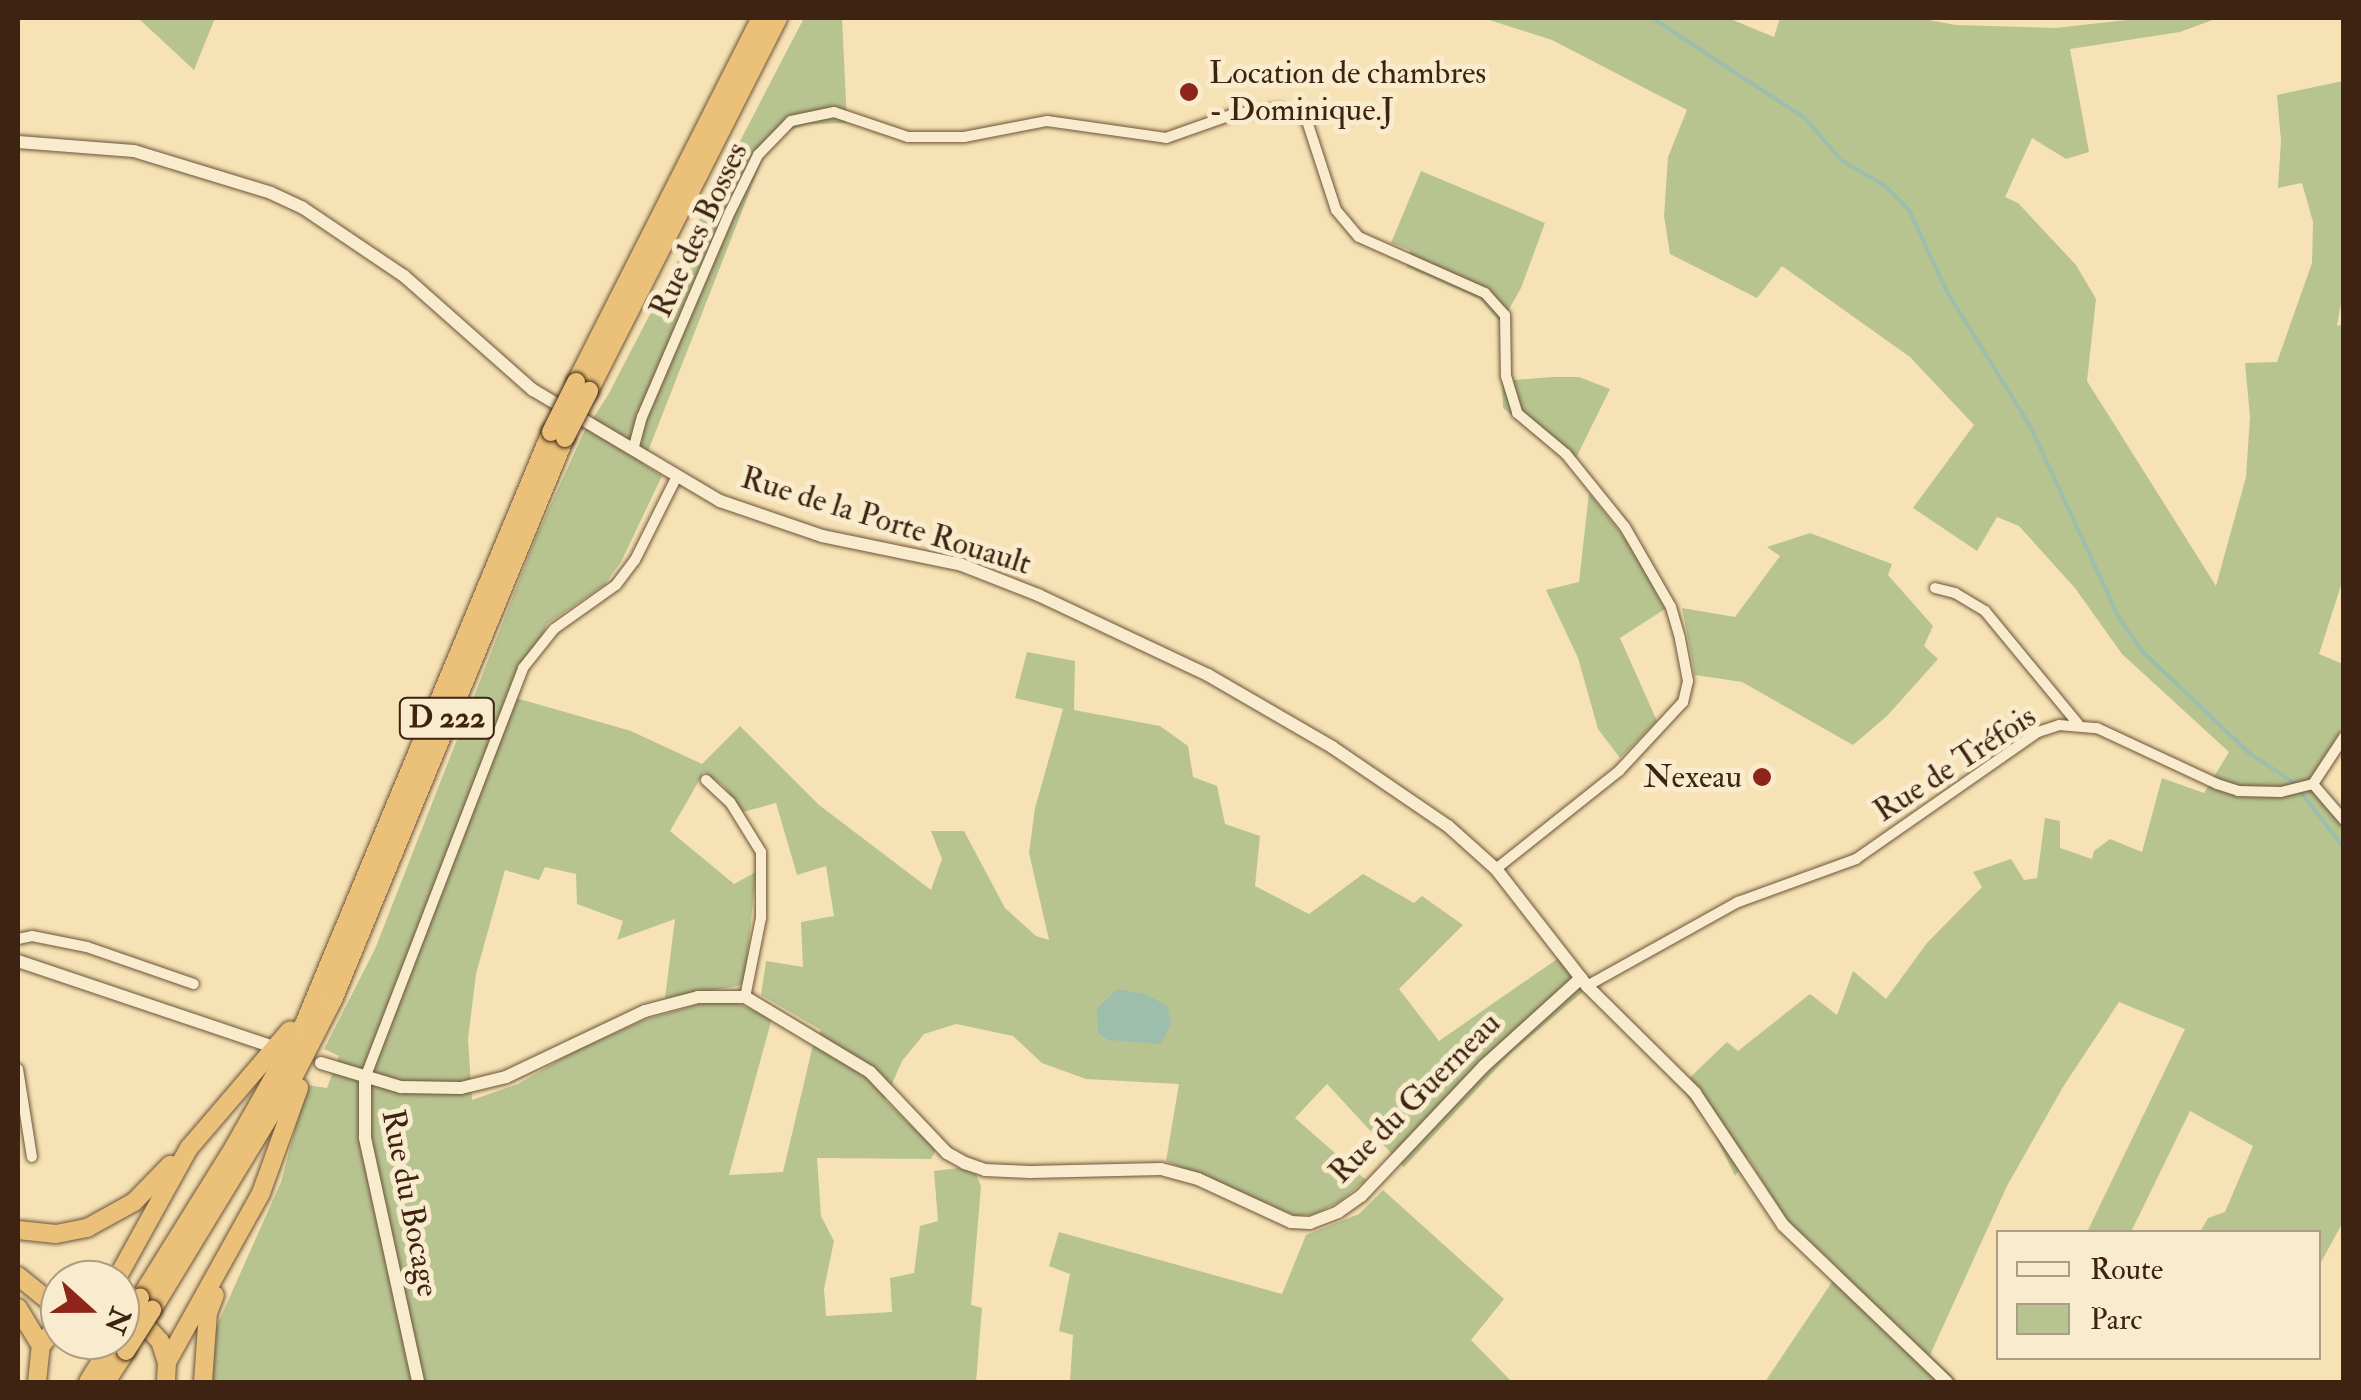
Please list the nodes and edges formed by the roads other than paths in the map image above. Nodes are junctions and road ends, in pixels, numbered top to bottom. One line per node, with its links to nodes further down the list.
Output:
1 (761, 18): 4 (highway, D 222)
2 (778, 18): 4 (highway, D 222)
3 (18, 142): 6 (street, Rue de la Porte Rouault)
4 (582, 387): 5 (highway, D 222, bridge)
5 (558, 435): 17 (highway, D 222); 21 (highway, D 222)
6 (634, 450): 7 (street, Rue de la Porte Rouault); 14 (street, Rue des Bosses)
7 (678, 476): 14 (street, Rue de la Porte Rouault); 25 (street)
8 (1935, 588): 9 (street)
9 (2078, 724): 12 (street, Rue de Tréfois); 18 (street, Rue de Tréfois)
10 (2344, 737): 12 (street)
11 (706, 780): 20 (street)
12 (2313, 784): 13 (street)
13 (2344, 820)
14 (1496, 870): 18 (street, Rue de la Porte Rouault)
15 (18, 940): 19 (street)
16 (18, 961): 22 (street)
17 (330, 966): 26 (highway); 33 (highway, D 222)
18 (1584, 982): 20 (street, Rue du Guerneau); 45 (street, Rue de la Porte Rouault)
19 (194, 984)
20 (745, 997): 25 (street)
21 (333, 1000): 28 (highway); 33 (highway, D 222)
22 (268, 1045)
23 (321, 1063): 25 (street, Rue du Bocage)
24 (18, 1068): 27 (street)
25 (365, 1078): 44 (street, Rue du Bocage)
26 (189, 1148): 29 (highway); 30 (highway)
27 (32, 1157)
28 (261, 1193): 40 (highway); 43 (highway)
29 (18, 1230)
30 (127, 1260)
31 (18, 1276): 32 (highway)
32 (40, 1294)
33 (146, 1304): 35 (highway, D 222, bridge); 36 (highway, D 222, bridge)
34 (18, 1308): 38 (highway)
35 (140, 1310)
36 (140, 1313)
37 (140, 1318): 40 (highway)
38 (40, 1343)
39 (105, 1360): 41 (highway, D 222)
40 (167, 1362): 42 (highway)
41 (88, 1382)
42 (166, 1382)
43 (203, 1382)
44 (418, 1382)
45 (1947, 1382)

